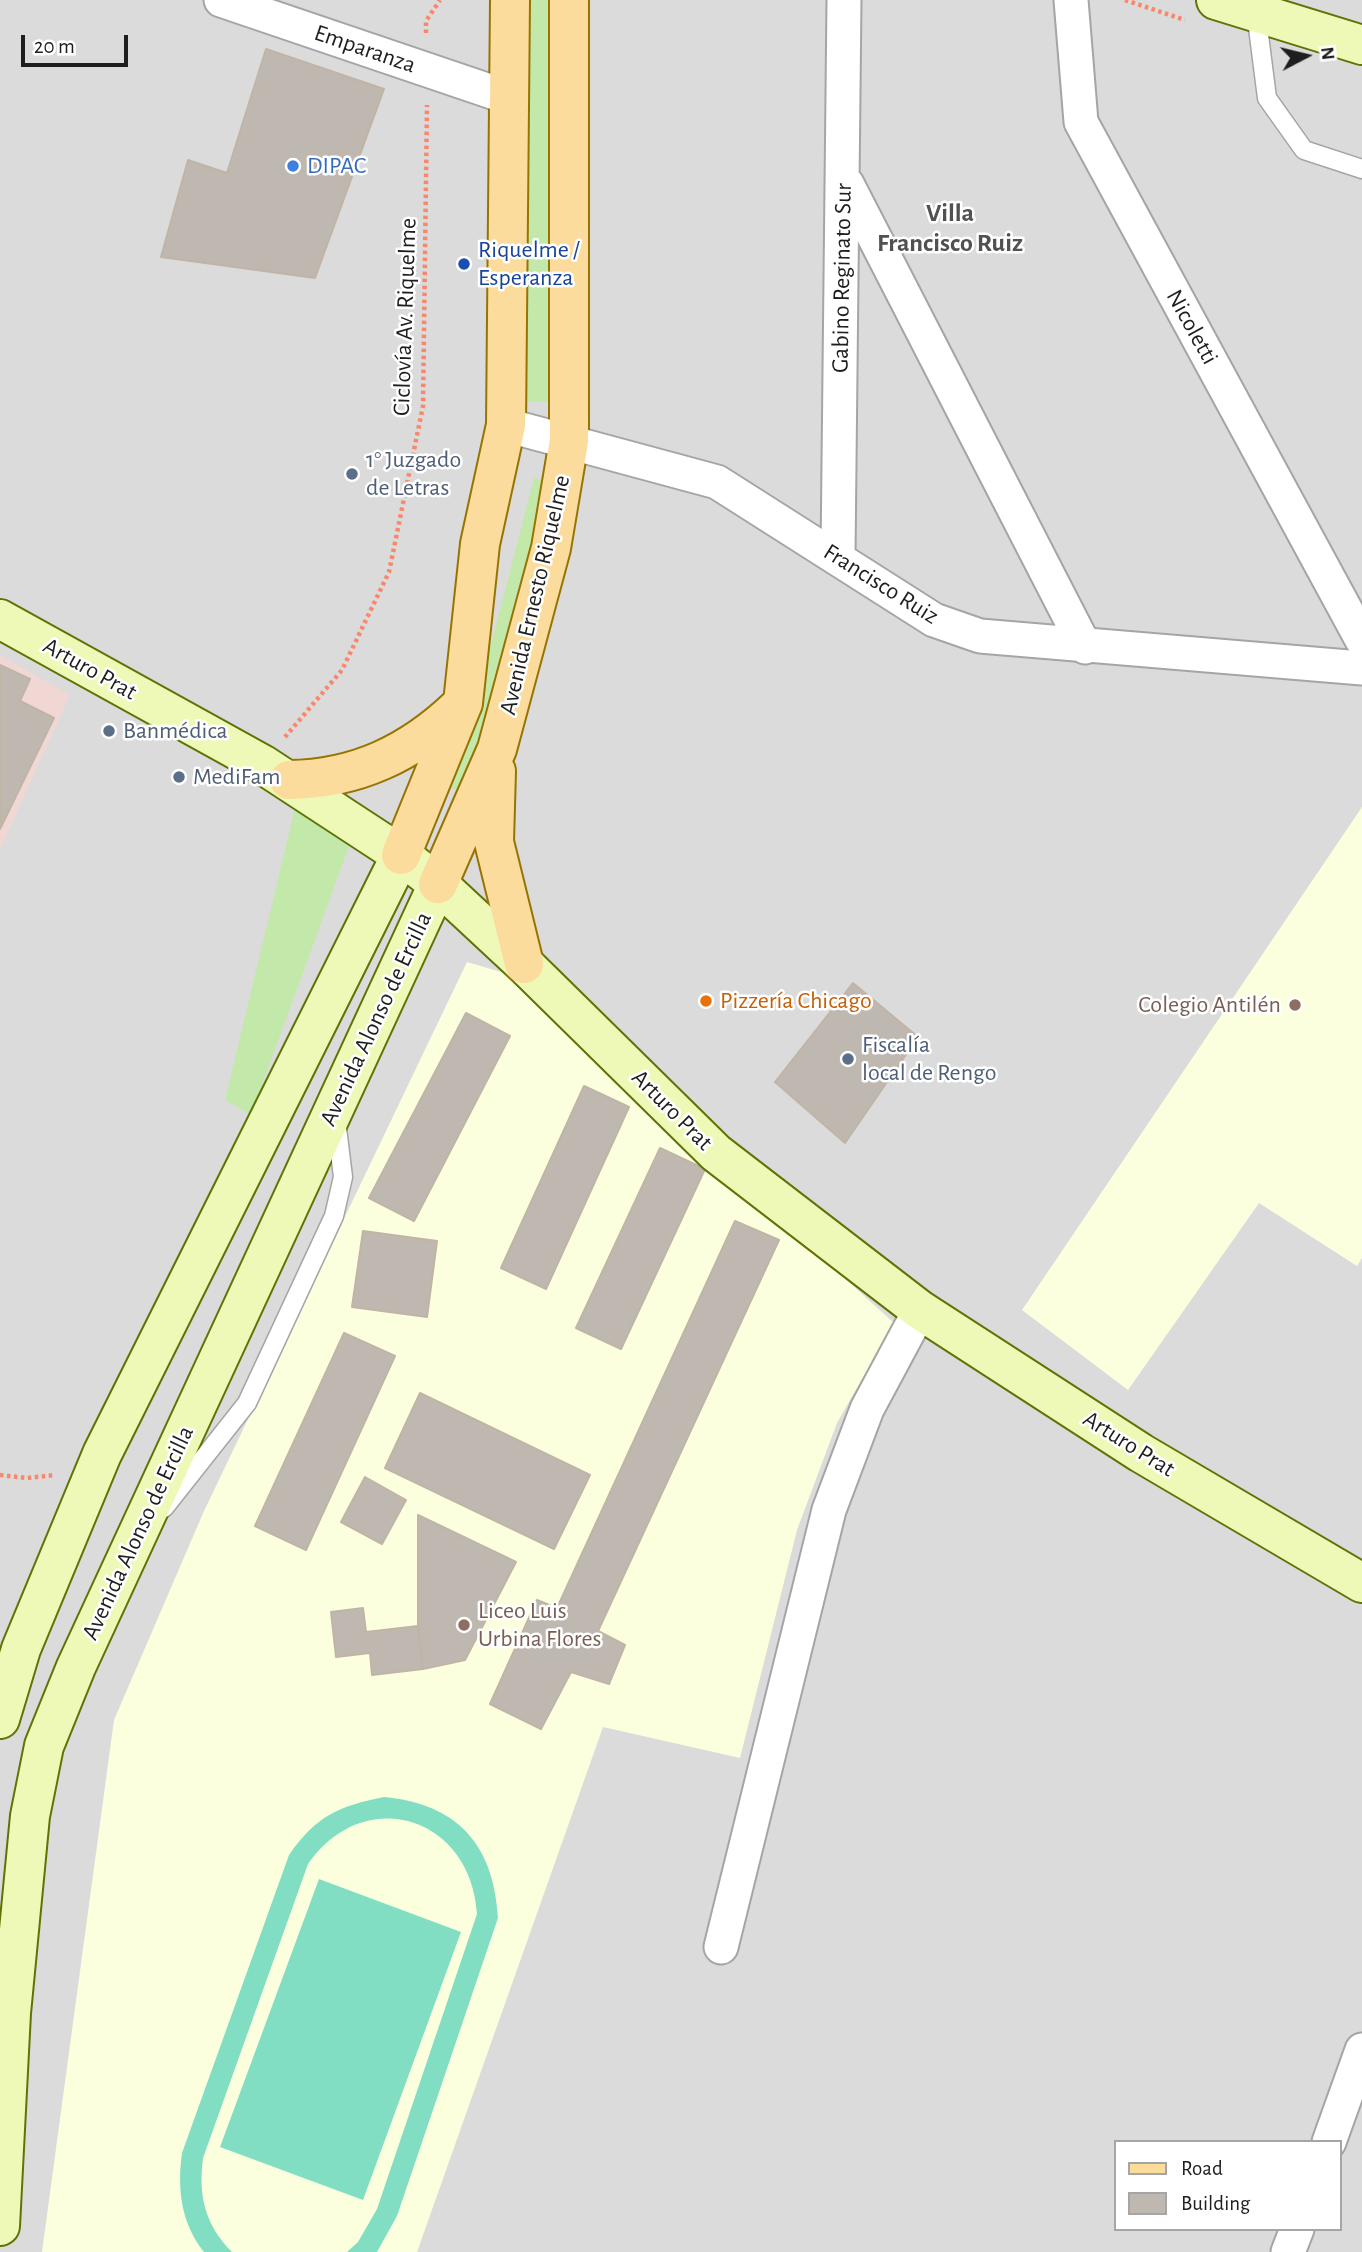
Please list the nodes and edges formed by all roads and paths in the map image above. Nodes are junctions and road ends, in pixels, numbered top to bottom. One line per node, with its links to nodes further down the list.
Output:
1 (220, 0): 10 (street, Emparanza)
2 (440, 0): 10 (path, Ciclovía Av. Riquelme)
3 (510, 0): 11 (main road, Avenida Ernesto Riquelme)
4 (569, 0): 15 (main road, Avenida Ernesto Riquelme)
5 (844, 0): 13 (street, Gabino Reginato Sur)
6 (1071, 0): 18 (street, Nicoletti)
7 (1216, 0): 8 (main road)
8 (1256, 12): 9 (main road); 12 (lane)
9 (1362, 45)
10 (427, 70): 11 (street, Emparanza); 23 (path, Ciclovía Av. Riquelme)
11 (510, 98): 14 (main road, Avenida Ernesto Riquelme)
12 (1362, 169)
13 (844, 178): 16 (street, Gabino Reginato Sur); 19 (street)
14 (506, 425): 15 (street, Francisco Ruiz); 21 (main road, Avenida Ernesto Riquelme)
15 (569, 441): 16 (street, Francisco Ruiz); 22 (main road, Avenida Ernesto Riquelme)
16 (838, 556): 19 (street, Francisco Ruiz)
17 (0, 619): 23 (main road, Arturo Prat)
18 (1362, 640)
19 (1085, 648): 20 (street, Francisco Ruiz)
20 (1362, 668)
21 (464, 703): 23 (main road); 24 (main road, Avenida Ernesto Riquelme)
22 (497, 749): 25 (main road, Avenida Ernesto Riquelme); 26 (main road)
23 (276, 772): 24 (main road, Arturo Prat)
24 (401, 855): 25 (main road, Arturo Prat); 29 (main road, Avenida Alonso de Ercilla)
25 (438, 884): 26 (main road, Arturo Prat); 33 (main road, Avenida Alonso de Ercilla)
26 (524, 964): 27 (main road, Arturo Prat)
27 (920, 1310): 28 (main road, Arturo Prat); 30 (street)
28 (1362, 1583)
29 (0, 1719)
30 (721, 1947)
31 (1362, 2050): 32 (street)
32 (1330, 2140)
33 (0, 2226)
34 (1296, 2231): 35 (street)
35 (1288, 2252)

